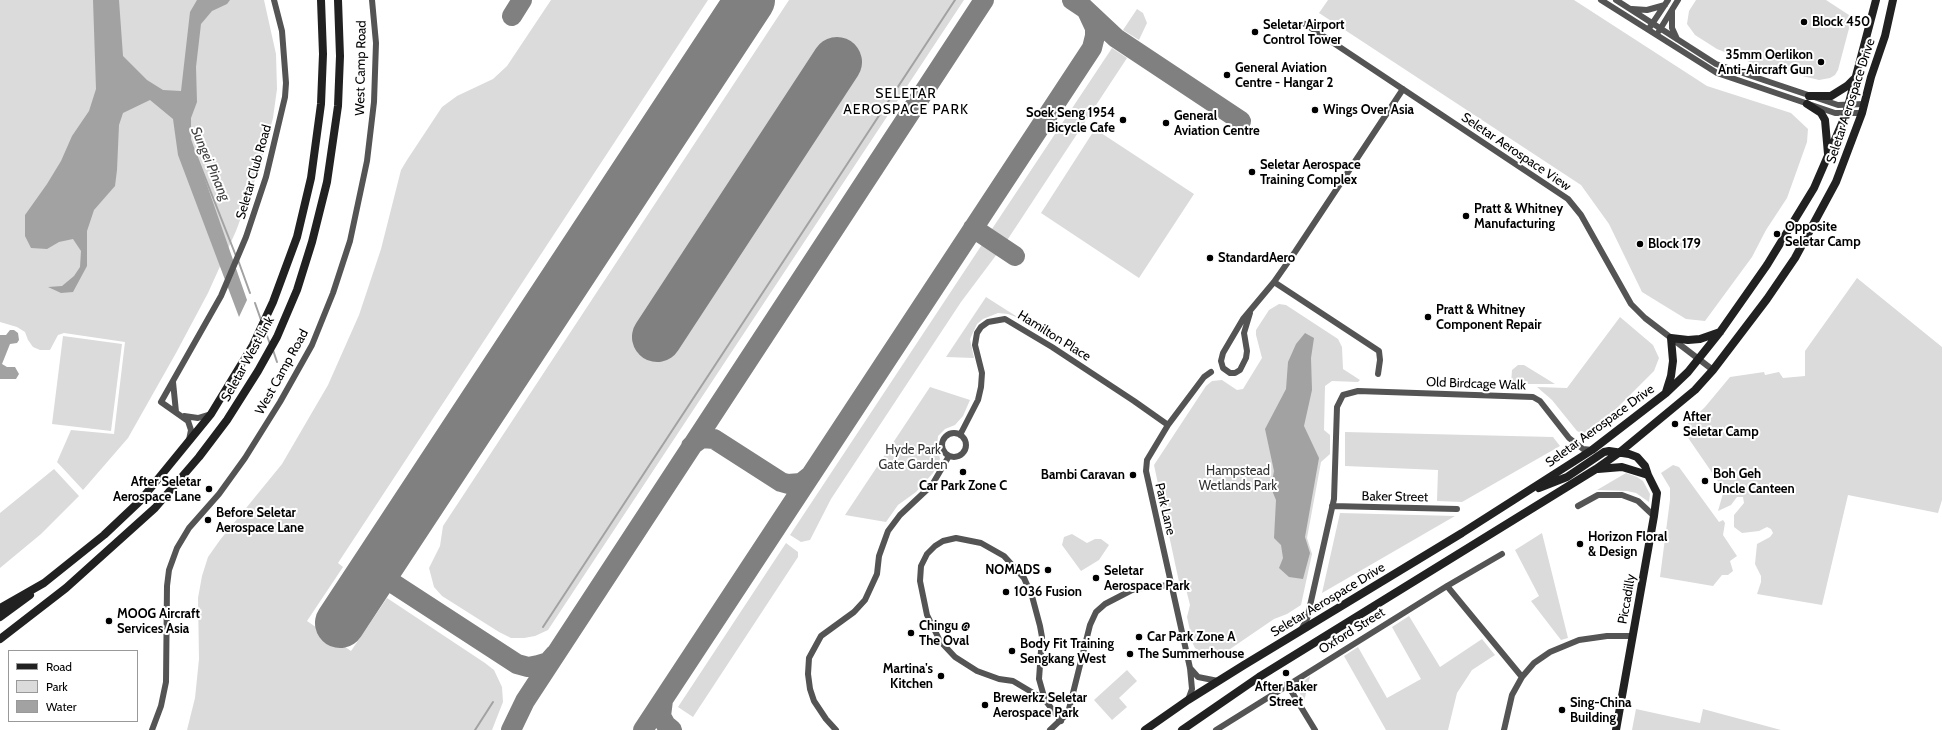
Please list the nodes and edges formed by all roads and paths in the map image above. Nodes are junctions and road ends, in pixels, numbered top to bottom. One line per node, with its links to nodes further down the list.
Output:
1 (274, 0): 35 (street, Seletar Club Road)
2 (321, 0): 38 (street, Seletar West Link)
3 (338, 0): 61 (street, Seletar West Link)
4 (372, 0): 71 (street, West Camp Road)
5 (1601, 0): 16 (street)
6 (1616, 0): 11 (street)
7 (1678, 0): 12 (street)
8 (1876, 0): 19 (street, Seletar Aerospace Drive)
9 (1893, 0): 22 (street, Seletar Aerospace Drive)
10 (1667, 2): 11 (street); 14 (street)
11 (1630, 9): 14 (street)
12 (1672, 9): 15 (street); 18 (street)
13 (1305, 24): 20 (street, Seletar Aerospace View)
14 (1652, 24): 15 (street); 16 (street)
15 (1660, 29): 17 (street); 18 (street)
16 (1648, 31): 17 (street)
17 (1655, 35): 21 (street)
18 (1678, 40): 21 (street)
19 (1855, 78): 21 (street); 23 (street, Seletar Aerospace Drive)
20 (1403, 89): 27 (street); 30 (street, Seletar Aerospace View)
21 (1808, 100): 23 (street); 25 (street); 26 (street)
22 (1864, 104): 23 (street); 24 (street, Seletar Aerospace Drive)
23 (1848, 105): 25 (street, Seletar Aerospace Drive)
24 (1862, 113): 25 (street); 32 (street, Seletar Aerospace Drive)
25 (1846, 114): 26 (street, Seletar Aerospace Drive)
26 (1828, 157): 29 (street, Seletar Aerospace Drive)
27 (1274, 282): 28 (street); 34 (street)
28 (1250, 313): 28 (street)
29 (1720, 332): 30 (street); 31 (street, Seletar Aerospace Drive)
30 (1670, 338): 31 (street, Seletar Aerospace View); 36 (street)
31 (1700, 359): 32 (street, Seletar Aerospace View); 36 (street, Seletar Aerospace Drive)
32 (1713, 370): 44 (street, Seletar Aerospace Drive)
33 (1211, 372): 40 (street, Park Lane)
34 (1378, 374)
35 (173, 381): 37 (street); 37 (street, Seletar Club Road)
36 (1666, 393): 43 (street, Seletar Aerospace Drive)
37 (176, 412): 39 (street, Seletar Club Road)
38 (210, 414): 39 (street); 42 (street, Seletar West Link)
39 (182, 416): 42 (street)
40 (1168, 425): 41 (street, Hamilton Place); 55 (street, Park Lane)
41 (960, 435): 45 (street); 45 (street)
42 (189, 442): 54 (street, Seletar West Link)
43 (1592, 450): 48 (street, Seletar Aerospace Drive); 49 (street, Old Birdcage Walk)
44 (1620, 452): 46 (street, Seletar Aerospace Drive); 47 (street, Piccadilly); 48 (street)
45 (949, 456): 72 (street)
46 (1596, 469): 47 (street); 75 (street, Seletar Aerospace Drive)
47 (1648, 475): 52 (street, Piccadilly)
48 (1527, 493): 59 (street, Seletar Aerospace Drive)
49 (1332, 506): 51 (street, Baker Street); 59 (street, Old Birdcage Walk)
50 (1578, 506): 52 (street)
51 (1457, 509)
52 (1654, 516): 60 (street, Piccadilly)
53 (1502, 554): 56 (street, Oxford Street)
54 (44, 583): 57 (street, Seletar West Link); 58 (street)
55 (1171, 585): 62 (street, Park Lane); 70 (street)
56 (1446, 586): 63 (street); 66 (street, Oxford Street)
57 (0, 608)
58 (0, 617)
59 (1301, 630): 65 (street, Seletar Aerospace Drive)
60 (1633, 636): 63 (street); 79 (street, Piccadilly)
61 (0, 639)
62 (1190, 668): 65 (street); 69 (street, Park Lane)
63 (1522, 677): 78 (street)
64 (1040, 679): 67 (street); 67 (street); 68 (street)
65 (1218, 681): 69 (street, Seletar Aerospace Drive)
66 (1287, 684): 76 (street, Oxford Street); 77 (street)
67 (1025, 687): 68 (street)
68 (1045, 700): 70 (street)
69 (1188, 700): 74 (street, Seletar Aerospace Drive)
70 (1062, 720): 73 (street)
71 (152, 730)
72 (836, 730)
73 (1050, 730)
74 (1144, 730)
75 (1182, 730)
76 (1216, 730)
77 (1315, 730)
78 (1504, 730)
79 (1616, 730)

